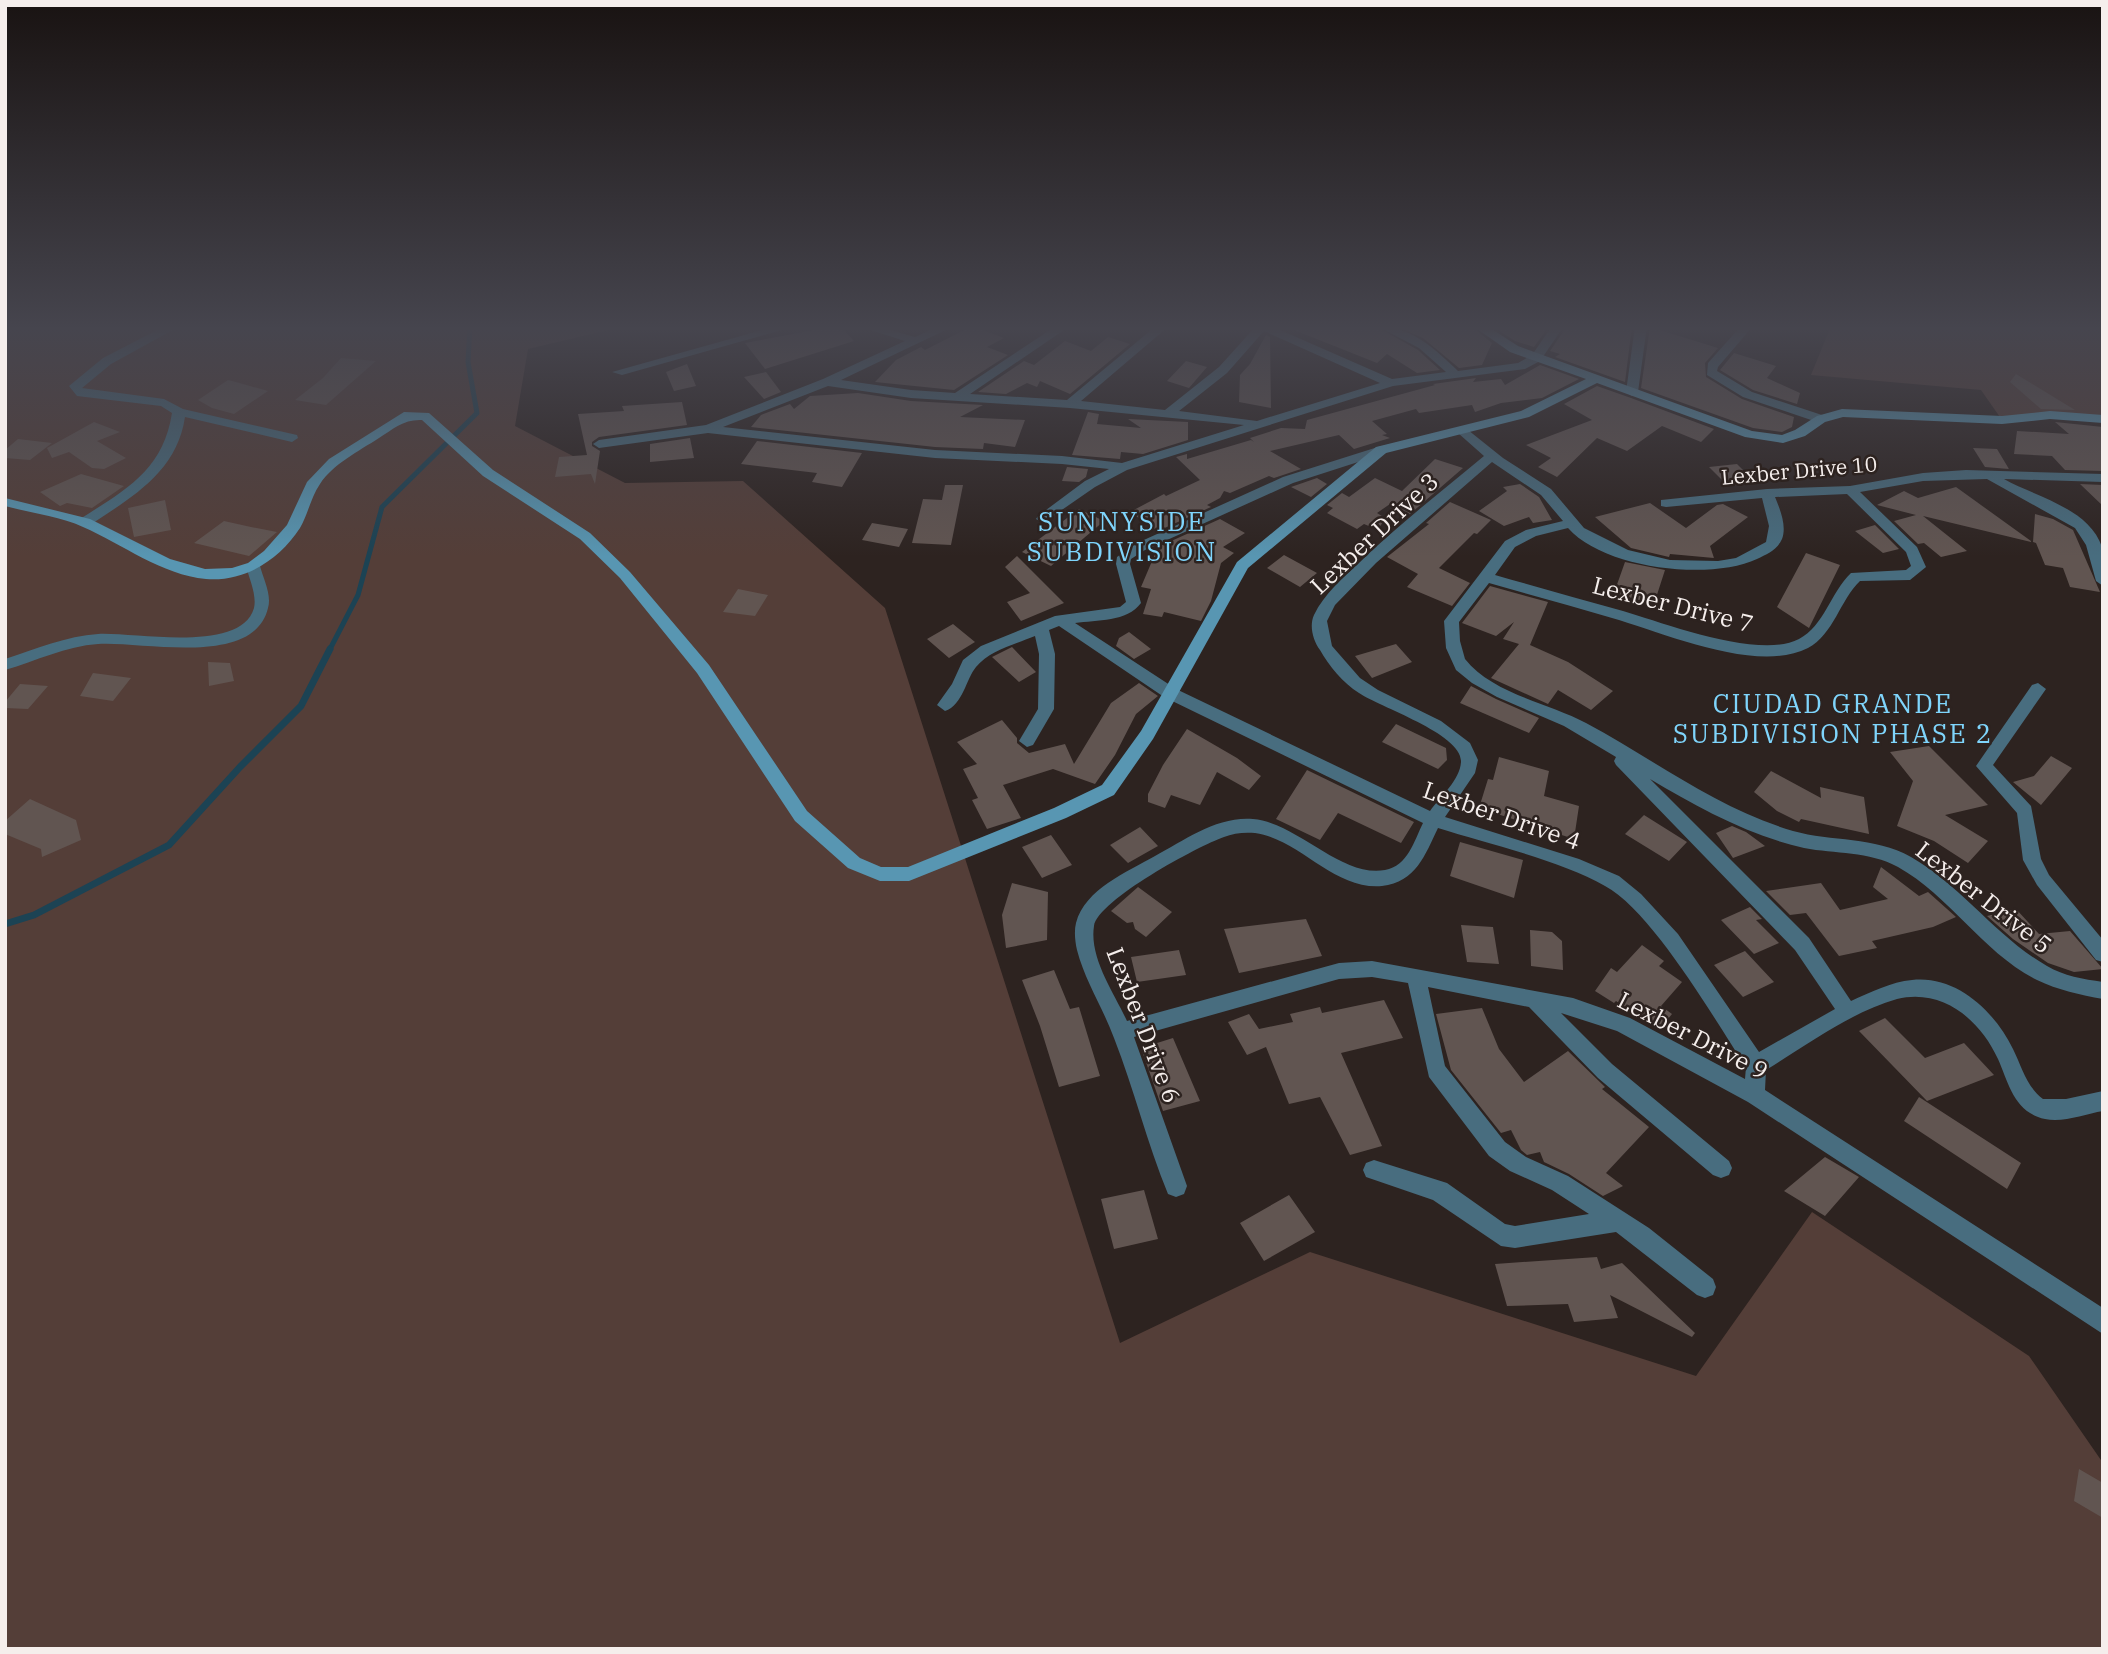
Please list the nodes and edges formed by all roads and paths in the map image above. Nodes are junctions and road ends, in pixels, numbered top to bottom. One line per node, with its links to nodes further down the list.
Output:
1 (164, 403): 10 (street)
2 (773, 403): 15 (street)
3 (1055, 403): 9 (street)
4 (1181, 403): 11 (street)
5 (1325, 403): 14 (street)
6 (1547, 403): 16 (main road)
7 (1662, 403): 12 (main road)
8 (1777, 403): 12 (street)
9 (1070, 404): 11 (street)
10 (179, 411): 17 (street); 29 (street)
11 (1170, 412): 14 (street)
12 (1821, 419): 13 (main road)
13 (2103, 419)
14 (1261, 423): 21 (street)
15 (708, 429): 18 (street); 21 (street)
16 (1464, 430): 19 (main road); 20 (street)
17 (292, 438)
18 (599, 444)
19 (1381, 450): 34 (street); 38 (main road)
20 (1492, 456): 30 (street); 42 (street, Lexber Drive 3)
21 (1123, 467): 28 (street)
22 (1989, 474): 23 (street, Lexber Drive 10); 24 (street, Lexber Drive 10); 33 (street)
23 (2103, 478)
24 (1850, 490): 25 (street, Lexber Drive 10); 32 (street, Lexber Drive 7)
25 (1767, 493): 27 (street, Lexber Drive 10); 30 (street)
26 (5, 502): 29 (main road)
27 (1666, 503)
28 (1043, 519)
29 (85, 522): 31 (main road)
30 (1572, 523): 32 (street, Lexber Drive 5)
31 (253, 566): 36 (street); 38 (main road)
32 (1486, 577): 41 (street, Lexber Drive 5)
33 (2103, 581)
34 (1060, 620): 35 (street); 38 (street, Lexber Drive 4)
35 (1041, 629): 39 (street); 40 (street)
36 (5, 665)
37 (2038, 689): 43 (street)
38 (1170, 693): 42 (street, Lexber Drive 4)
39 (945, 705)
40 (1027, 741)
41 (1605, 743): 45 (street, Lexber Drive 5); 47 (street, Lexber Drive 5)
42 (1433, 820): 48 (street, Lexber Drive 6); 49 (street, Lexber Drive 4)
43 (2103, 954)
44 (1416, 978): 46 (street, Lexber Drive 9); 48 (street, Lexber Drive 9); 55 (street)
45 (2103, 991)
46 (1537, 1002): 50 (street, Lexber Drive 9); 52 (street)
47 (1848, 1012): 49 (street); 51 (street)
48 (1122, 1031): 54 (street, Lexber Drive 6)
49 (1756, 1065): 50 (street)
50 (1755, 1095): 57 (street, Lexber Drive 9)
51 (2103, 1101)
52 (1721, 1168)
53 (1374, 1170): 55 (street)
54 (1176, 1186)
55 (1618, 1221): 56 (street)
56 (1705, 1287)
57 (2103, 1322)

